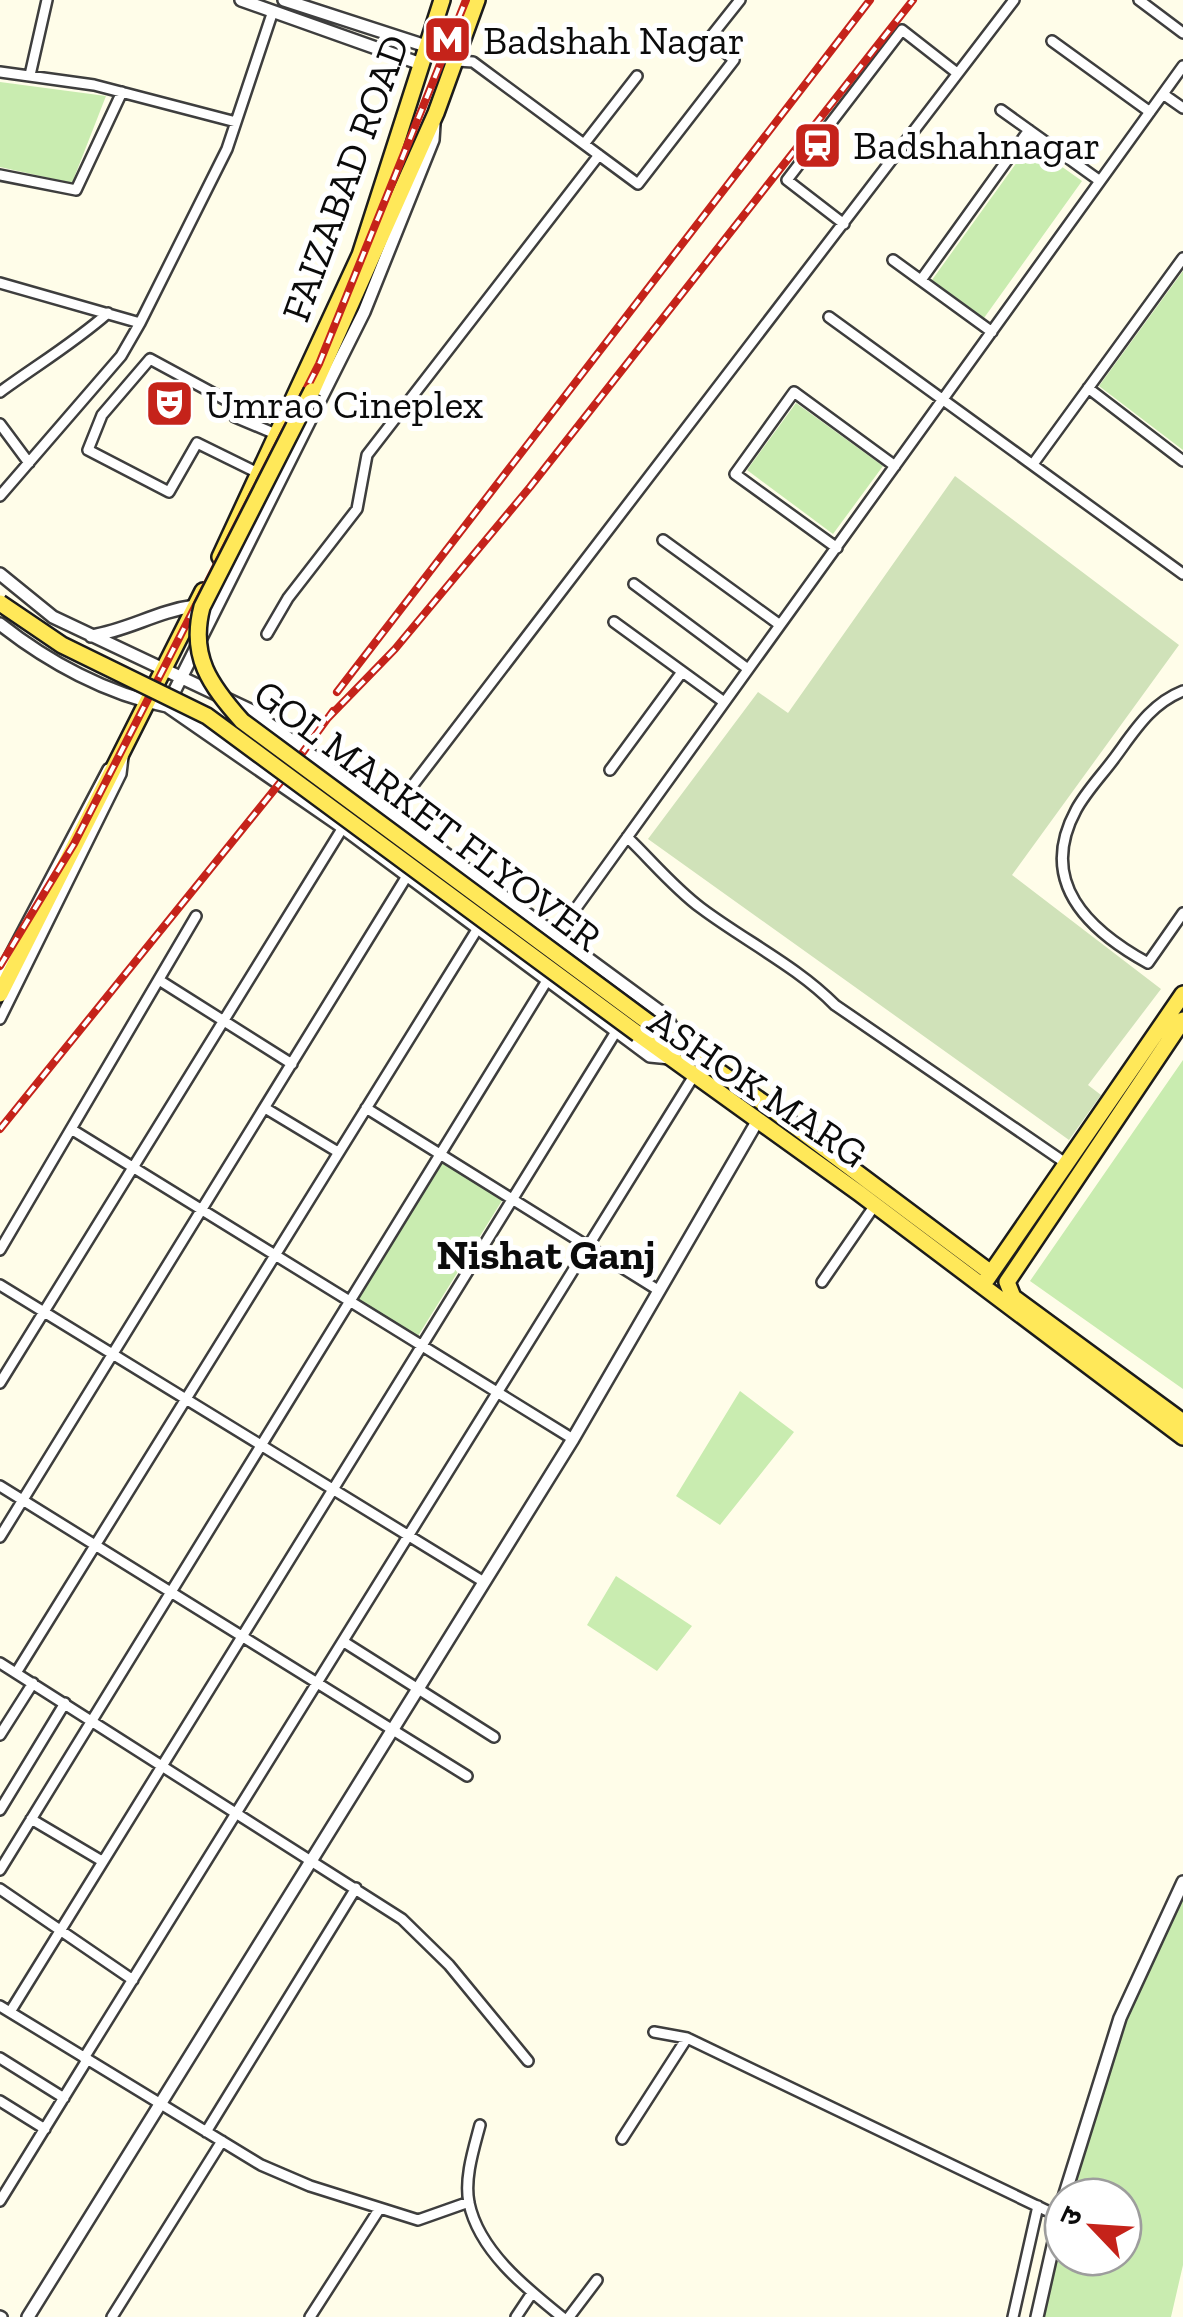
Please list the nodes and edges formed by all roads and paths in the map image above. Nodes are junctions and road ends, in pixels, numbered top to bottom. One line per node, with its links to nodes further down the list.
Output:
1 (47, 0): 18 (street)
2 (241, 0): 9 (street)
3 (284, 0): 12 (street)
4 (442, 0): 12 (main road, FAIZABAD ROAD)
5 (477, 0): 13 (main road, FAIZABAD ROAD)
6 (740, 0): 29 (street)
7 (1014, 0): 17 (street)
8 (1139, 0): 10 (street)
9 (273, 11): 14 (street); 26 (street)
10 (1183, 33)
11 (1052, 42): 24 (street)
12 (426, 46): 14 (main road, FAIZABAD ROAD)
13 (457, 61): 25 (main road, FAIZABAD ROAD); 28 (street)
14 (421, 64): 47 (main road, FAIZABAD ROAD)
15 (1183, 66): 21 (street)
16 (0, 72): 18 (street)
17 (958, 73): 32 (street); 32 (street)
18 (30, 74): 20 (street)
19 (637, 76): 28 (street)
20 (122, 92): 26 (street); 30 (street)
21 (1163, 94): 22 (street); 24 (street)
22 (1183, 108)
23 (1001, 110): 27 (street)
24 (1150, 112): 31 (street)
25 (436, 113): 69 (street, FAIZABAD ROAD); 98 (main road, GOL MARKET FLYOVER, bridge)
26 (236, 122): 39 (street)
27 (1030, 130): 31 (street); 35 (street)
28 (584, 144): 29 (street)
29 (599, 155): 64 (street)
30 (0, 175)
31 (1100, 181): 40 (street)
32 (844, 224): 81 (street)
33 (1183, 258): 43 (street)
34 (893, 260): 35 (street)
35 (921, 280): 40 (street)
36 (0, 283): 37 (street)
37 (108, 312): 39 (street); 44 (street)
38 (829, 317): 45 (street)
39 (140, 323): 41 (street)
40 (992, 332): 45 (street)
41 (122, 356): 42 (street); 49 (street)
42 (140, 370): 47 (street); 52 (street)
43 (1088, 388): 48 (street); 50 (street)
44 (0, 392)
45 (944, 398): 50 (street); 51 (street)
46 (0, 424): 49 (street)
47 (278, 435): 52 (main road, FAIZABAD ROAD)
48 (1183, 462)
49 (29, 463): 53 (street)
50 (1033, 464): 57 (street)
51 (896, 466): 55 (street); 55 (street)
52 (258, 473): 60 (main road, FAIZABAD ROAD)
53 (0, 496)
54 (663, 540): 63 (street)
55 (837, 548): 63 (street)
56 (0, 574): 65 (street, ASHOK MARG)
57 (1183, 574)
58 (634, 584): 66 (street)
59 (0, 604): 98 (main road, GOL MARKET FLYOVER, bridge)
60 (195, 606): 65 (street); 67 (main road, FAIZABAD ROAD)
61 (614, 622): 68 (street)
62 (0, 624): 71 (street)
63 (780, 625): 66 (street)
64 (267, 634)
65 (91, 636): 67 (street, ASHOK MARG)
66 (748, 669): 72 (street)
67 (162, 670): 69 (street, ASHOK MARG); 71 (main road, FAIZABAD ROAD)
68 (682, 672): 72 (street); 78 (street)
69 (178, 678): 73 (street, FAIZABAD ROAD); 74 (street, ASHOK MARG)
70 (1183, 690): 86 (street)
71 (146, 702): 73 (street); 75 (main road, FAIZABAD ROAD)
72 (724, 702): 83 (street)
73 (167, 706): 77 (street, ASHOK MARG)
74 (277, 732): 76 (street, ASHOK MARG); 77 (street)
75 (123, 754): 90 (street); 93 (main road, FAIZABAD ROAD); 95 (street)
76 (319, 761): 79 (street); 80 (street, ASHOK MARG)
77 (256, 766): 79 (street, ASHOK MARG)
78 (610, 770)
79 (295, 794): 82 (street, ASHOK MARG)
80 (363, 795): 81 (street, ASHOK MARG); 82 (street)
81 (390, 815): 84 (street, ASHOK MARG)
82 (342, 827): 85 (street, ASHOK MARG); 97 (street)
83 (626, 837): 89 (street); 109 (street)
84 (428, 843): 85 (street); 89 (street, ASHOK MARG)
85 (407, 875): 88 (street, ASHOK MARG); 101 (street)
86 (1183, 913)
87 (196, 916): 92 (street)
88 (478, 928): 91 (street, ASHOK MARG); 104 (street)
89 (556, 936): 100 (street, ASHOK MARG)
90 (0, 974)
91 (548, 979): 99 (street, ASHOK MARG); 108 (street)
92 (158, 980): 97 (street); 106 (street)
93 (0, 994)
94 (1183, 994): 109 (main road)
95 (0, 1019)
96 (1183, 1020): 129 (main road)
97 (224, 1021): 101 (street); 110 (street)
98 (643, 1028): 100 (main road, GOL MARKET FLYOVER)
99 (617, 1030): 100 (street, ASHOK MARG); 111 (street)
100 (678, 1052): 102 (main road, ASHOK MARG); 117 (main road, ASHOK MARG)
101 (292, 1064): 103 (street)
102 (695, 1074): 105 (main road, ASHOK MARG); 114 (street)
103 (265, 1108): 107 (street); 113 (street)
104 (366, 1108): 107 (street); 108 (street)
105 (758, 1120): 112 (main road, ASHOK MARG); 121 (street)
106 (72, 1128): 110 (street); 115 (street)
107 (338, 1152): 116 (street)
108 (440, 1155): 111 (street); 122 (street)
109 (1067, 1164): 117 (main road)
110 (134, 1167): 113 (street); 123 (street)
111 (513, 1200): 114 (street); 124 (street)
112 (875, 1206): 118 (street); 120 (main road, ASHOK MARG)
113 (203, 1208): 116 (street); 125 (street)
114 (588, 1246): 121 (street); 127 (street)
115 (0, 1250)
116 (276, 1252): 122 (street); 128 (street)
117 (991, 1273): 120 (main road)
118 (822, 1282)
119 (0, 1285): 123 (street)
120 (982, 1289): 130 (main road, ASHOK MARG)
121 (658, 1290): 131 (street)
122 (351, 1299): 124 (street); 132 (street)
123 (46, 1311): 125 (street); 126 (street)
124 (423, 1345): 127 (street); 134 (street)
125 (114, 1353): 128 (street); 135 (street)
126 (0, 1383)
127 (498, 1392): 131 (street); 136 (street)
128 (186, 1398): 132 (street); 138 (street)
129 (1183, 1422)
130 (1183, 1437)
131 (574, 1439): 139 (street)
132 (261, 1444): 134 (street); 140 (street)
133 (0, 1486): 135 (street)
134 (334, 1490): 136 (street); 141 (street)
135 (22, 1500): 137 (street); 138 (street)
136 (409, 1536): 139 (street); 142 (street)
137 (0, 1537)
138 (95, 1545): 140 (street); 144 (street)
139 (484, 1582): 147 (street)
140 (171, 1592): 141 (street); 149 (street)
141 (242, 1636): 145 (street); 153 (street)
142 (344, 1642): 145 (street); 147 (street)
143 (0, 1663): 144 (street)
144 (16, 1672): 146 (street)
145 (319, 1682): 150 (street); 156 (street)
146 (34, 1684): 148 (street); 151 (street)
147 (417, 1688): 150 (street); 152 (street)
148 (65, 1703): 149 (street); 155 (street)
149 (92, 1720): 153 (street); 157 (street)
150 (392, 1728): 154 (street); 158 (street)
151 (0, 1735)
152 (494, 1737)
153 (162, 1764): 156 (street); 159 (street)
154 (467, 1776)
155 (0, 1810)
156 (239, 1812): 158 (street); 165 (street)
157 (31, 1819): 159 (street); 160 (street)
158 (311, 1858): 162 (street); 174 (street)
159 (102, 1861): 164 (street)
160 (0, 1870)
161 (1183, 1882): 180 (street)
162 (356, 1888): 171 (street); 177 (street)
163 (0, 1889): 164 (street)
164 (60, 1931): 165 (street); 166 (street)
165 (133, 1980): 170 (street)
166 (5, 2009): 170 (street)
167 (654, 2032): 168 (street)
168 (687, 2038): 178 (street); 183 (street)
169 (0, 2058): 172 (street)
170 (86, 2059): 172 (street); 174 (street)
171 (528, 2061)
172 (64, 2098): 176 (street)
173 (0, 2101): 176 (street)
174 (158, 2104): 177 (street); 189 (street)
175 (480, 2125): 182 (street)
176 (45, 2128): 181 (street)
177 (206, 2132): 179 (street)
178 (622, 2139)
179 (222, 2142): 184 (street); 190 (street)
180 (1071, 2177)
181 (0, 2201)
182 (469, 2202): 184 (street); 188 (street)
183 (1038, 2206): 185 (street); 194 (street)
184 (380, 2208): 191 (street)
185 (1043, 2208)
186 (1046, 2277): 195 (street)
187 (596, 2280): 193 (street)
188 (532, 2293): 192 (street); 193 (street)
189 (28, 2317)
190 (112, 2317)
191 (310, 2317)
192 (516, 2317)
193 (565, 2317)
194 (1013, 2317)
195 (1036, 2317)

